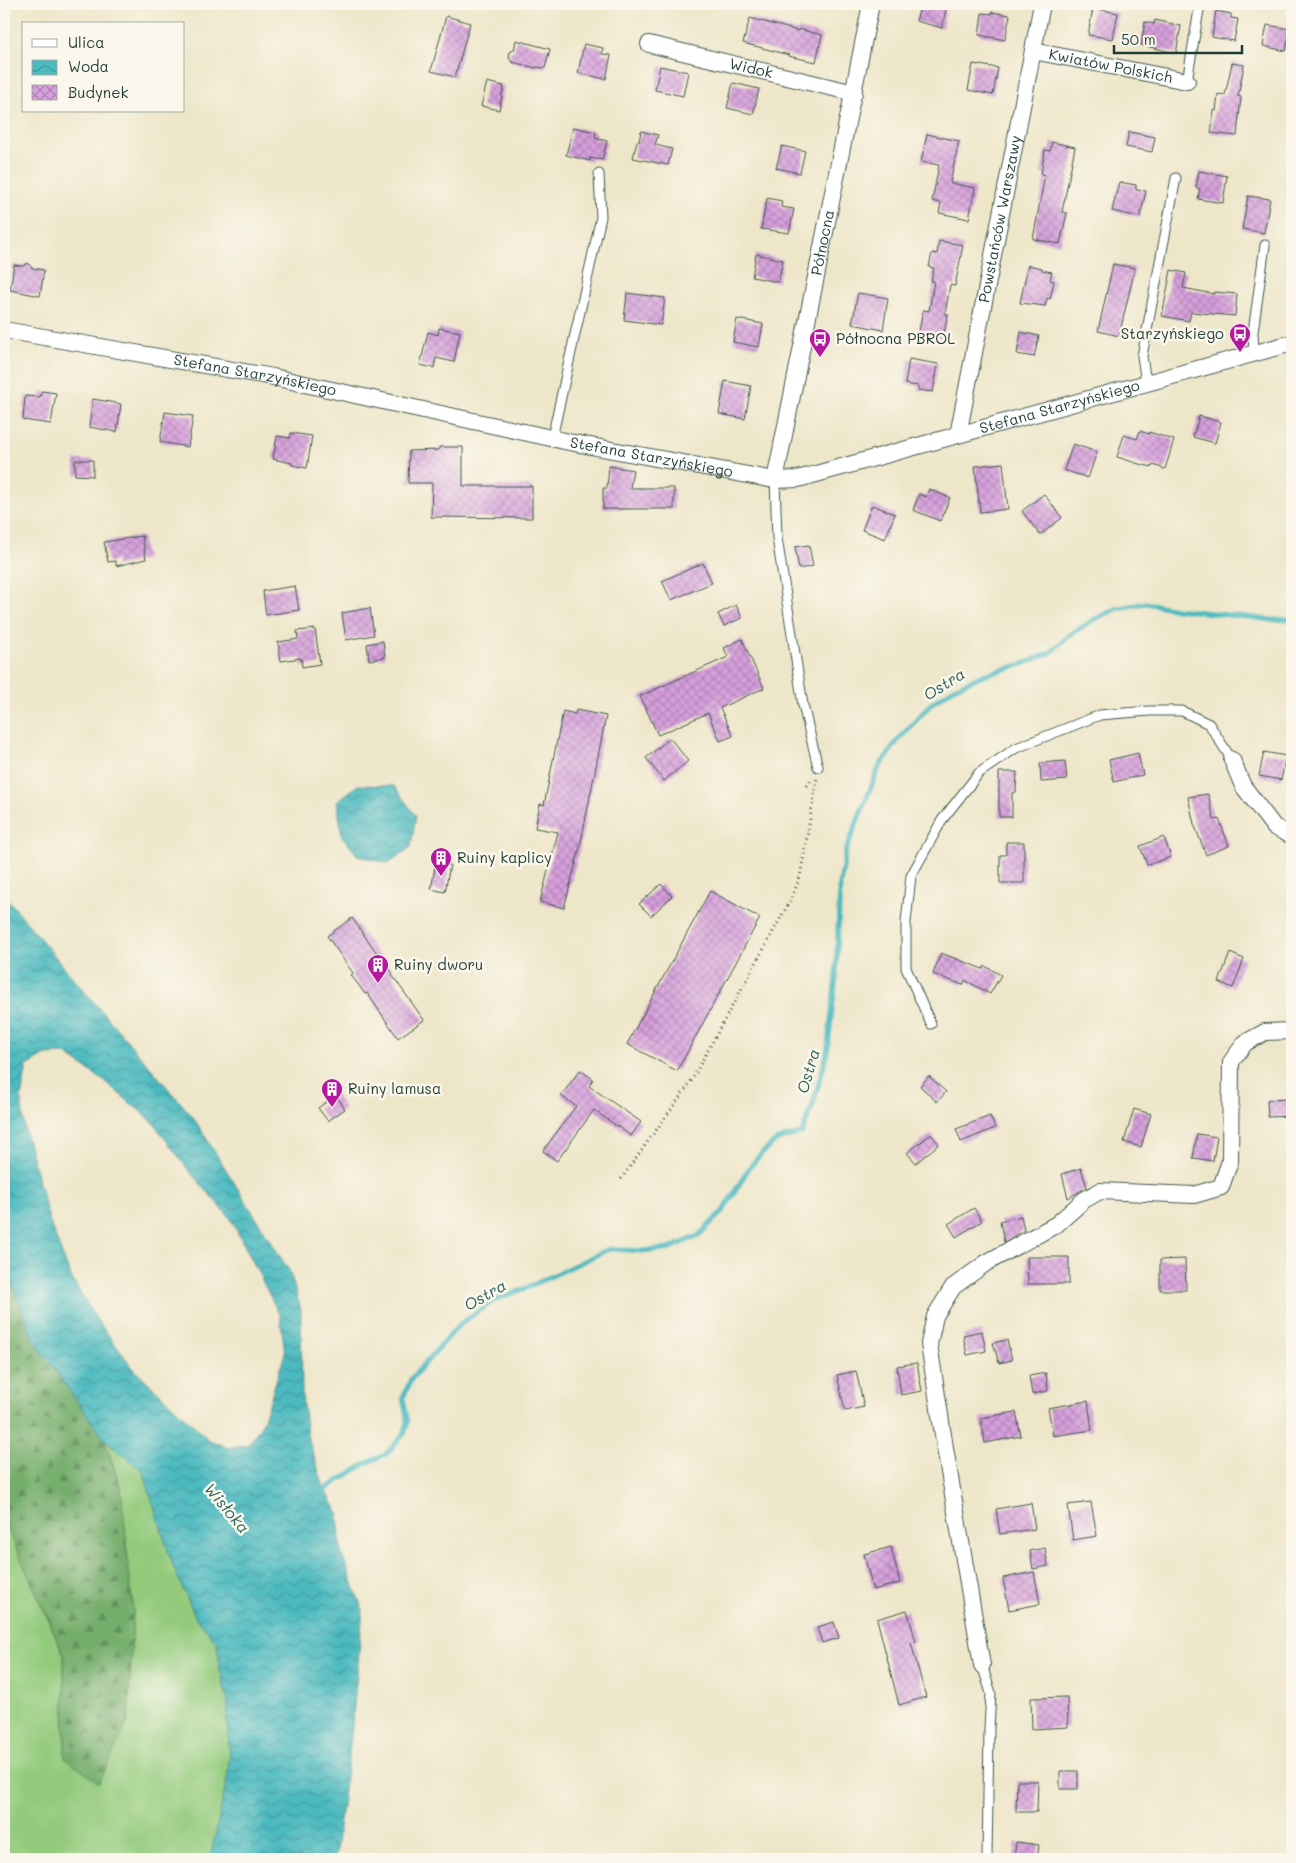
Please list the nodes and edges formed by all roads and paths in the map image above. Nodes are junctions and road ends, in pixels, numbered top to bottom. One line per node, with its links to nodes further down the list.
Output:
1 (871, 4): 7 (street, Północna)
2 (1042, 4): 5 (street, Powstańców Warszawy)
3 (1200, 4): 6 (lane)
4 (649, 44): 7 (street, Widok)
5 (1033, 51): 6 (street, Kwiatów Polskich); 15 (street, Powstańców Warszawy)
6 (1187, 81)
7 (854, 93): 17 (street, Północna)
8 (599, 174): 16 (lane)
9 (1176, 178): 14 (lane)
10 (1265, 245): 13 (lane)
11 (4, 330): 16 (street, Stefana Starzyńskiego)
12 (1292, 343): 13 (street, Stefana Starzyńskiego)
13 (1254, 354): 14 (street, Stefana Starzyńskiego)
14 (1146, 383): 15 (street, Stefana Starzyńskiego)
15 (958, 435): 17 (street, Stefana Starzyńskiego)
16 (552, 438): 17 (street, Stefana Starzyńskiego)
17 (775, 480): 19 (lane)
18 (1232, 760): 20 (street); 21 (lane)
19 (818, 767): 23 (path)
20 (1292, 836)
21 (931, 1024)
22 (1292, 1031): 24 (street)
23 (621, 1179)
24 (982, 1665): 25 (lane)
25 (987, 1859)

